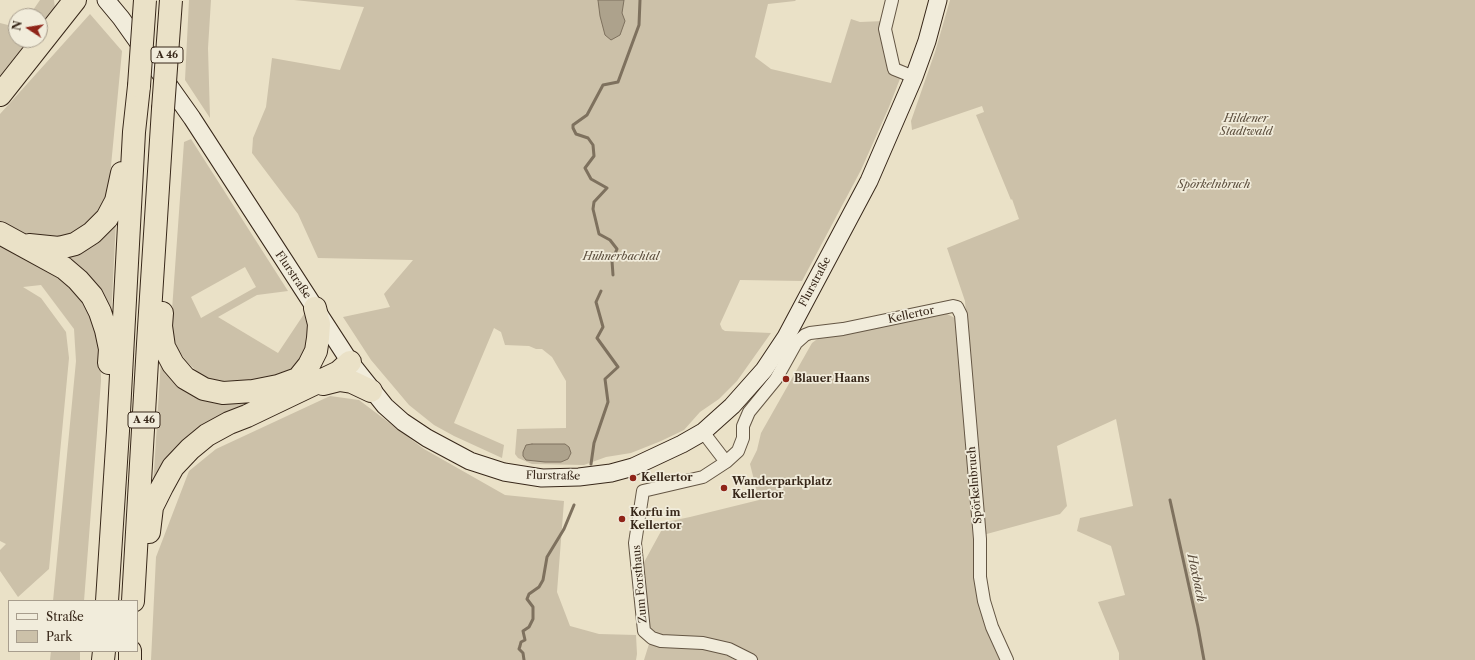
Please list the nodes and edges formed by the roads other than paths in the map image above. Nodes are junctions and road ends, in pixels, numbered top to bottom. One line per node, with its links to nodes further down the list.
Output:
1 (60, 0): 8 (highway)
2 (75, 0): 8 (highway)
3 (106, 0): 16 (main road, Flurstraße)
4 (145, 0): 11 (highway, A 46, bridge)
5 (171, 0): 13 (highway, A 46, bridge)
6 (892, 0): 9 (street)
7 (938, 0): 9 (main road, Flurstraße)
8 (58, 21): 10 (highway)
9 (914, 77): 21 (main road, Flurstraße)
10 (0, 95)
11 (134, 132): 14 (highway); 20 (highway, A 46)
12 (0, 233): 14 (highway)
13 (154, 241): 18 (highway); 25 (highway, A 46)
14 (20, 244): 20 (highway)
15 (957, 307): 22 (street, Kellertor); 27 (street, Spörkelnbruch)
16 (315, 308): 17 (main road, Flurstraße); 18 (highway)
17 (348, 360): 18 (highway); 19 (main road, Flurstraße)
18 (303, 383): 19 (highway); 25 (highway)
19 (371, 391): 21 (main road, Flurstraße)
20 (118, 431): 24 (highway, A 46)
21 (702, 432): 22 (street)
22 (726, 462): 23 (street, Kellertor)
23 (642, 491): 26 (street, Zum Forsthaus)
24 (107, 600)
25 (133, 600)
26 (751, 660)
27 (1007, 660)

